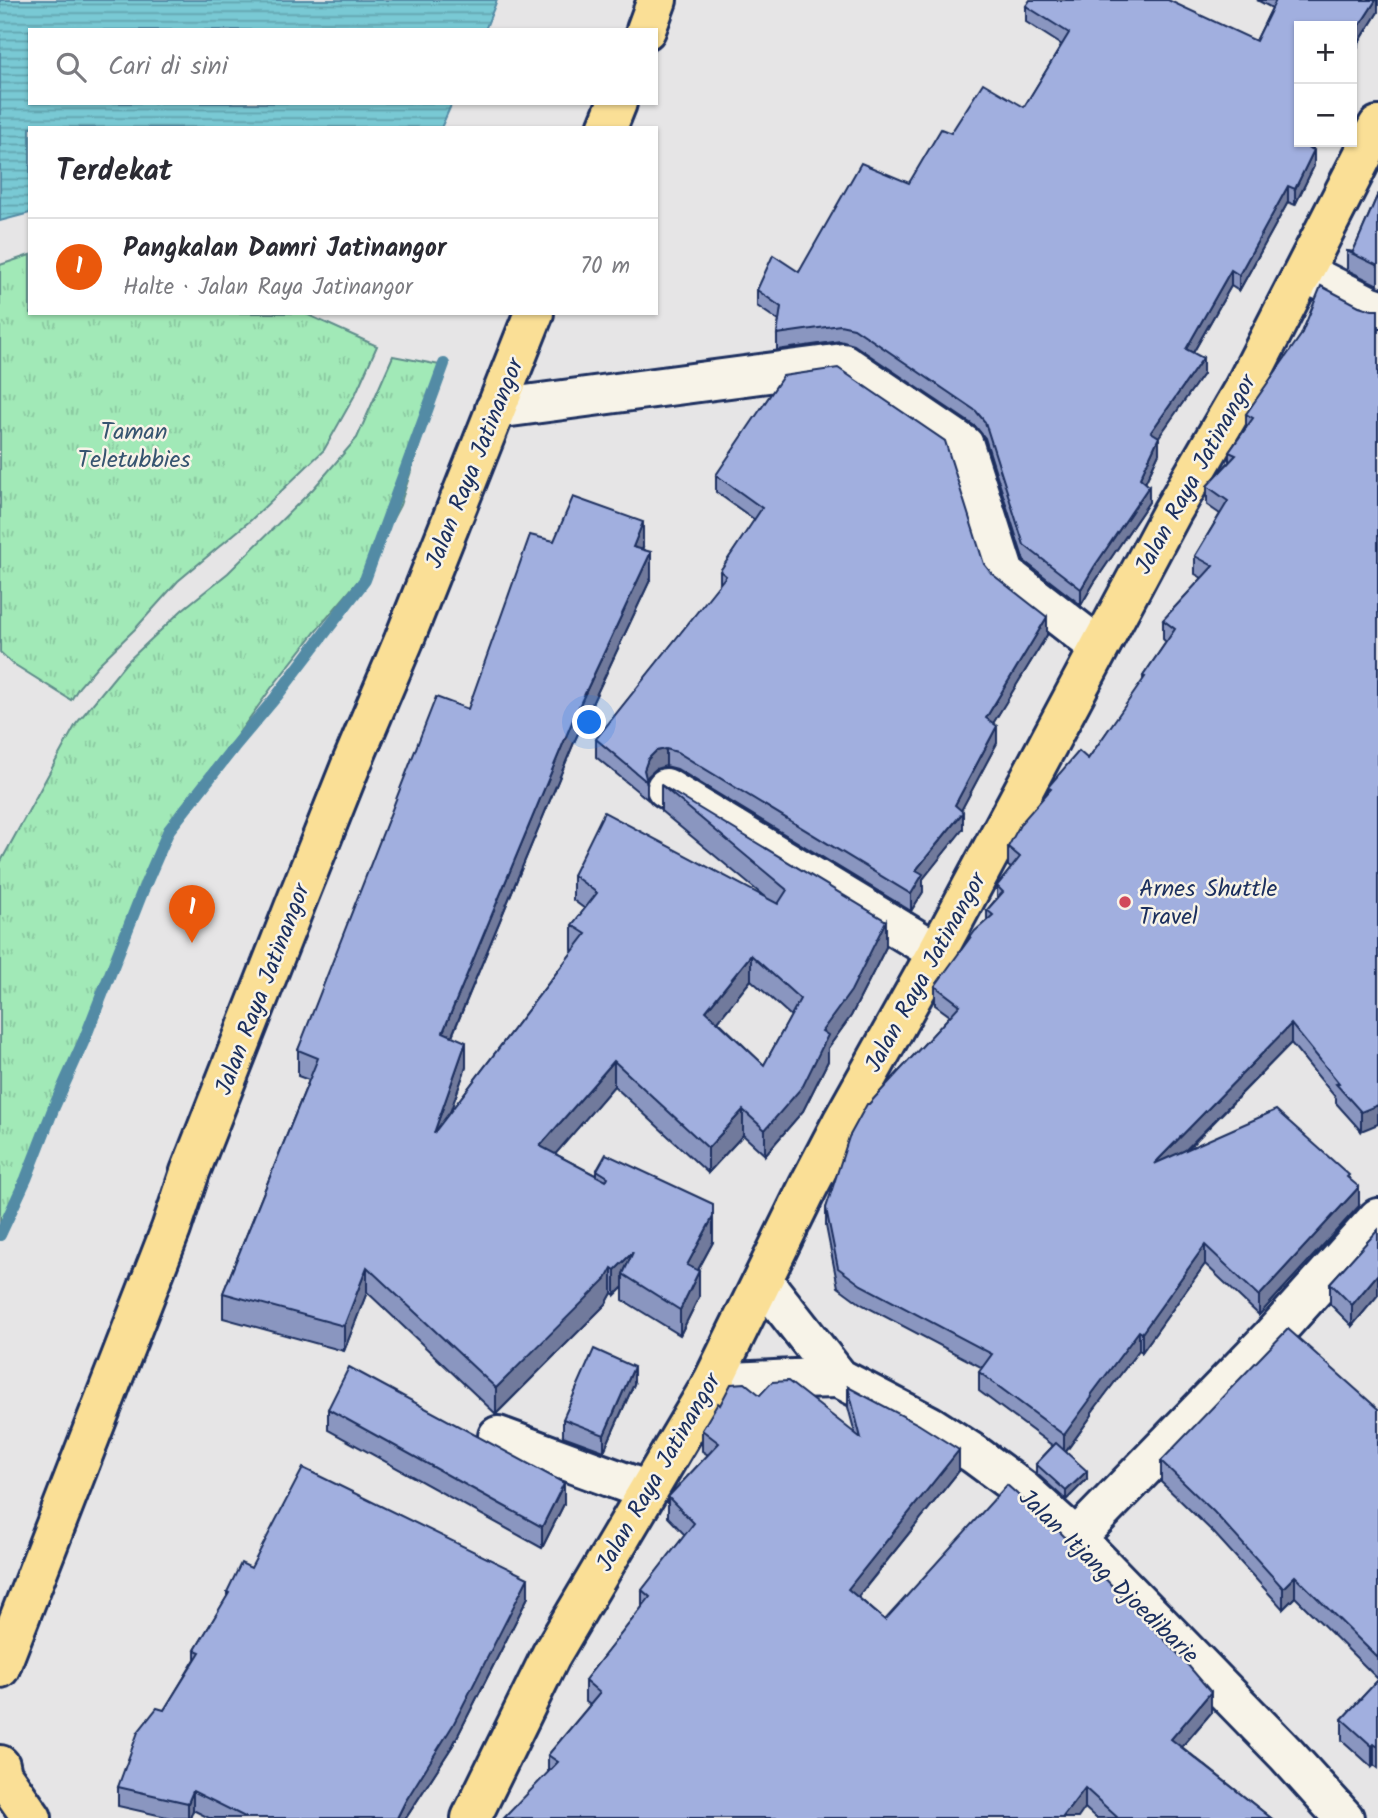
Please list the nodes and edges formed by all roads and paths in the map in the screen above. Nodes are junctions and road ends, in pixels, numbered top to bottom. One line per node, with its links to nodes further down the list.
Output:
1 (657, 0): 2 (highway)
2 (647, 28)
3 (616, 105): 4 (highway)
4 (608, 126)
5 (1378, 126): 6 (highway, Jalan Raya Jatinangor)
6 (1304, 272): 7 (street); 10 (highway, Jalan Raya Jatinangor)
7 (1378, 308)
8 (533, 315): 9 (highway, Jalan Raya Jatinangor)
9 (495, 409): 10 (street); 20 (highway, Jalan Raya Jatinangor)
10 (1100, 647): 12 (highway, Jalan Raya Jatinangor)
11 (666, 788): 12 (street)
12 (937, 952): 14 (highway, Jalan Raya Jatinangor)
13 (1378, 1218): 19 (street)
14 (763, 1281): 15 (street); 16 (highway, Jalan Raya Jatinangor)
15 (839, 1378): 16 (street); 19 (street, Jalan Itjang Djoedibarie)
16 (712, 1383): 18 (highway, Jalan Raya Jatinangor)
17 (498, 1436): 18 (street)
18 (648, 1491): 23 (highway, Jalan Raya Jatinangor)
19 (1076, 1538): 24 (street, Jalan Itjang Djoedibarie)
20 (0, 1668)
21 (0, 1765): 22 (highway)
22 (32, 1818)
23 (471, 1818)
24 (1344, 1818)

